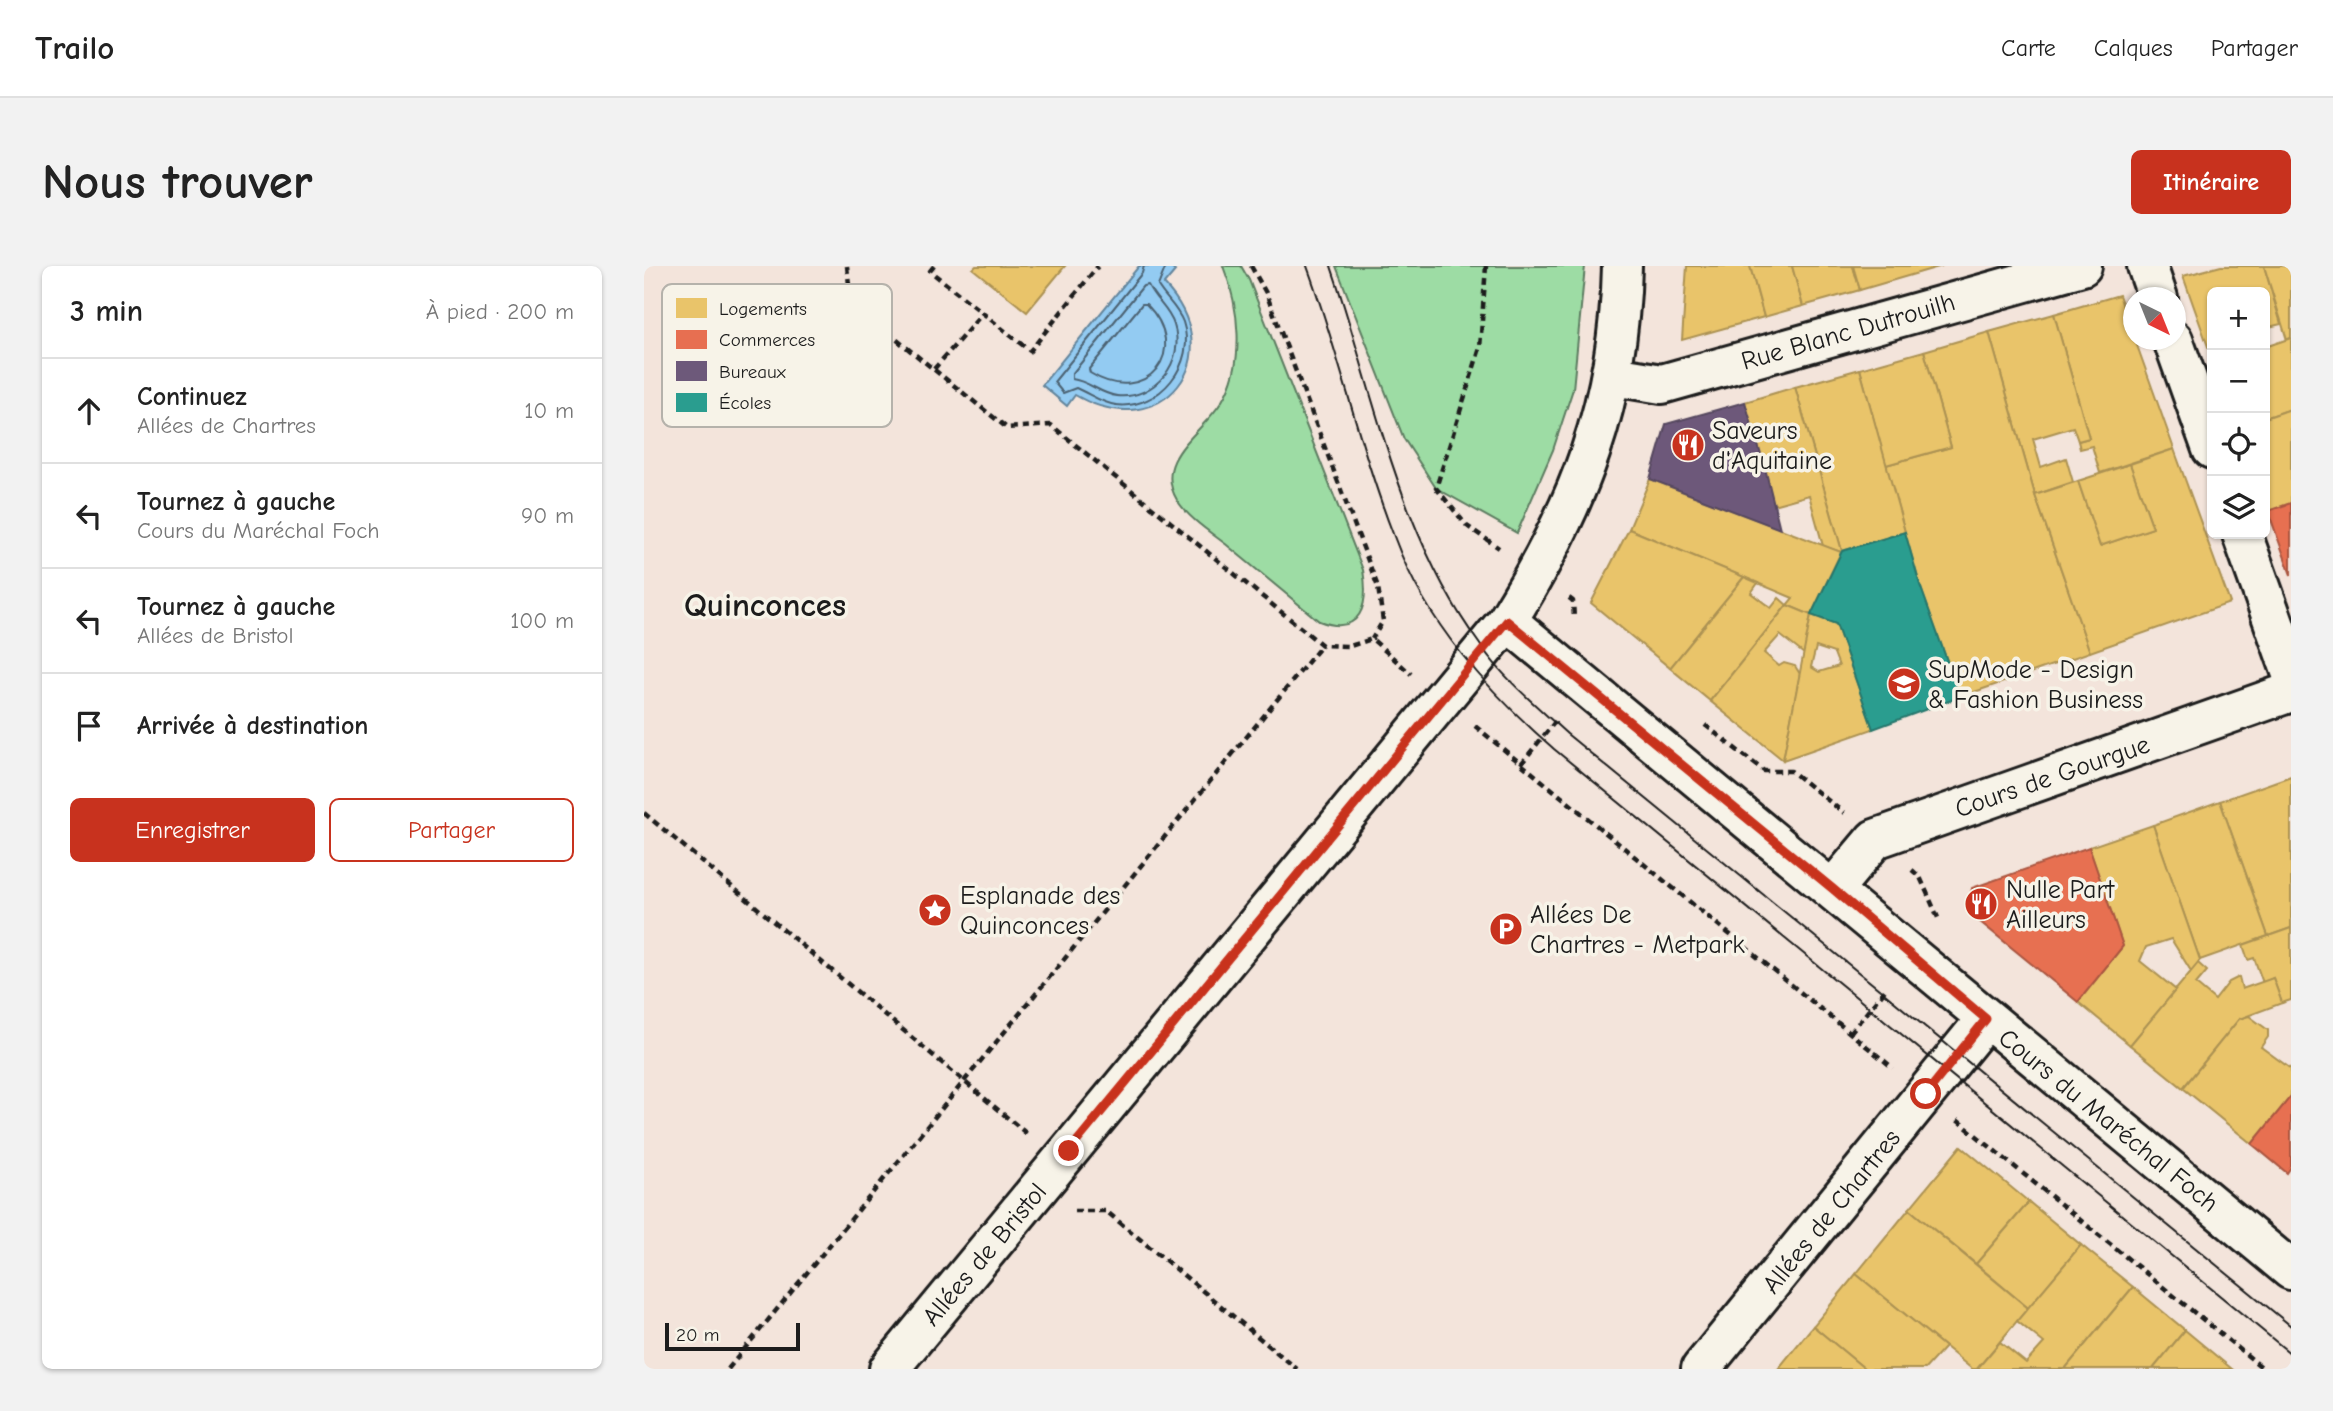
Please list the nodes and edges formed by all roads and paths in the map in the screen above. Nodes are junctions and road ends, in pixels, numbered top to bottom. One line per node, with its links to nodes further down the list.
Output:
1 (847, 266): 9 (path)
2 (934, 266): 11 (path)
3 (1098, 266): 11 (path)
4 (1251, 266): 21 (path)
5 (1486, 266): 18 (path)
6 (1622, 266): 15 (street, Allées de Bristol)
7 (2082, 266): 15 (street, Rue Blanc Dutrouilh)
8 (2147, 266): 10 (street)
9 (849, 284)
10 (2154, 287)
11 (983, 313): 14 (path)
12 (892, 336): 14 (path)
13 (2177, 350): 16 (street)
14 (934, 369): 22 (path)
15 (1613, 376): 18 (street, Allées de Bristol)
16 (2207, 435)
17 (2244, 539): 23 (street)
18 (1536, 574): 19 (street, Allées de Bristol); 20 (path)
19 (1507, 621): 25 (street, Allées de Bristol); 32 (street, Cours du Maréchal Foch)
20 (1574, 622)
21 (1372, 639): 22 (path); 25 (path)
22 (1322, 645): 38 (path)
23 (2291, 671)
24 (2291, 692): 32 (street, Cours de Gourgue)
25 (1454, 709): 28 (path); 41 (street, Allées de Bristol)
26 (1562, 713): 28 (path)
27 (1699, 720): 30 (path)
28 (1521, 764): 36 (path)
29 (644, 813): 38 (path)
30 (1852, 820)
31 (1910, 868): 33 (path)
32 (1833, 889): 35 (street, Cours du Maréchal Foch)
33 (1941, 924)
34 (1889, 985): 36 (path)
35 (1986, 1019): 42 (street, Cours du Maréchal Foch); 46 (street, Allées de Chartres)
36 (1850, 1033): 37 (path)
37 (1900, 1073)
38 (964, 1081): 40 (path); 43 (path)
39 (1954, 1117): 47 (path)
40 (1034, 1140)
41 (1035, 1193): 44 (street, Allées de Bristol); 45 (path)
42 (2291, 1270)
43 (728, 1369)
44 (889, 1369)
45 (1297, 1369)
46 (1701, 1369)
47 (2264, 1369)

